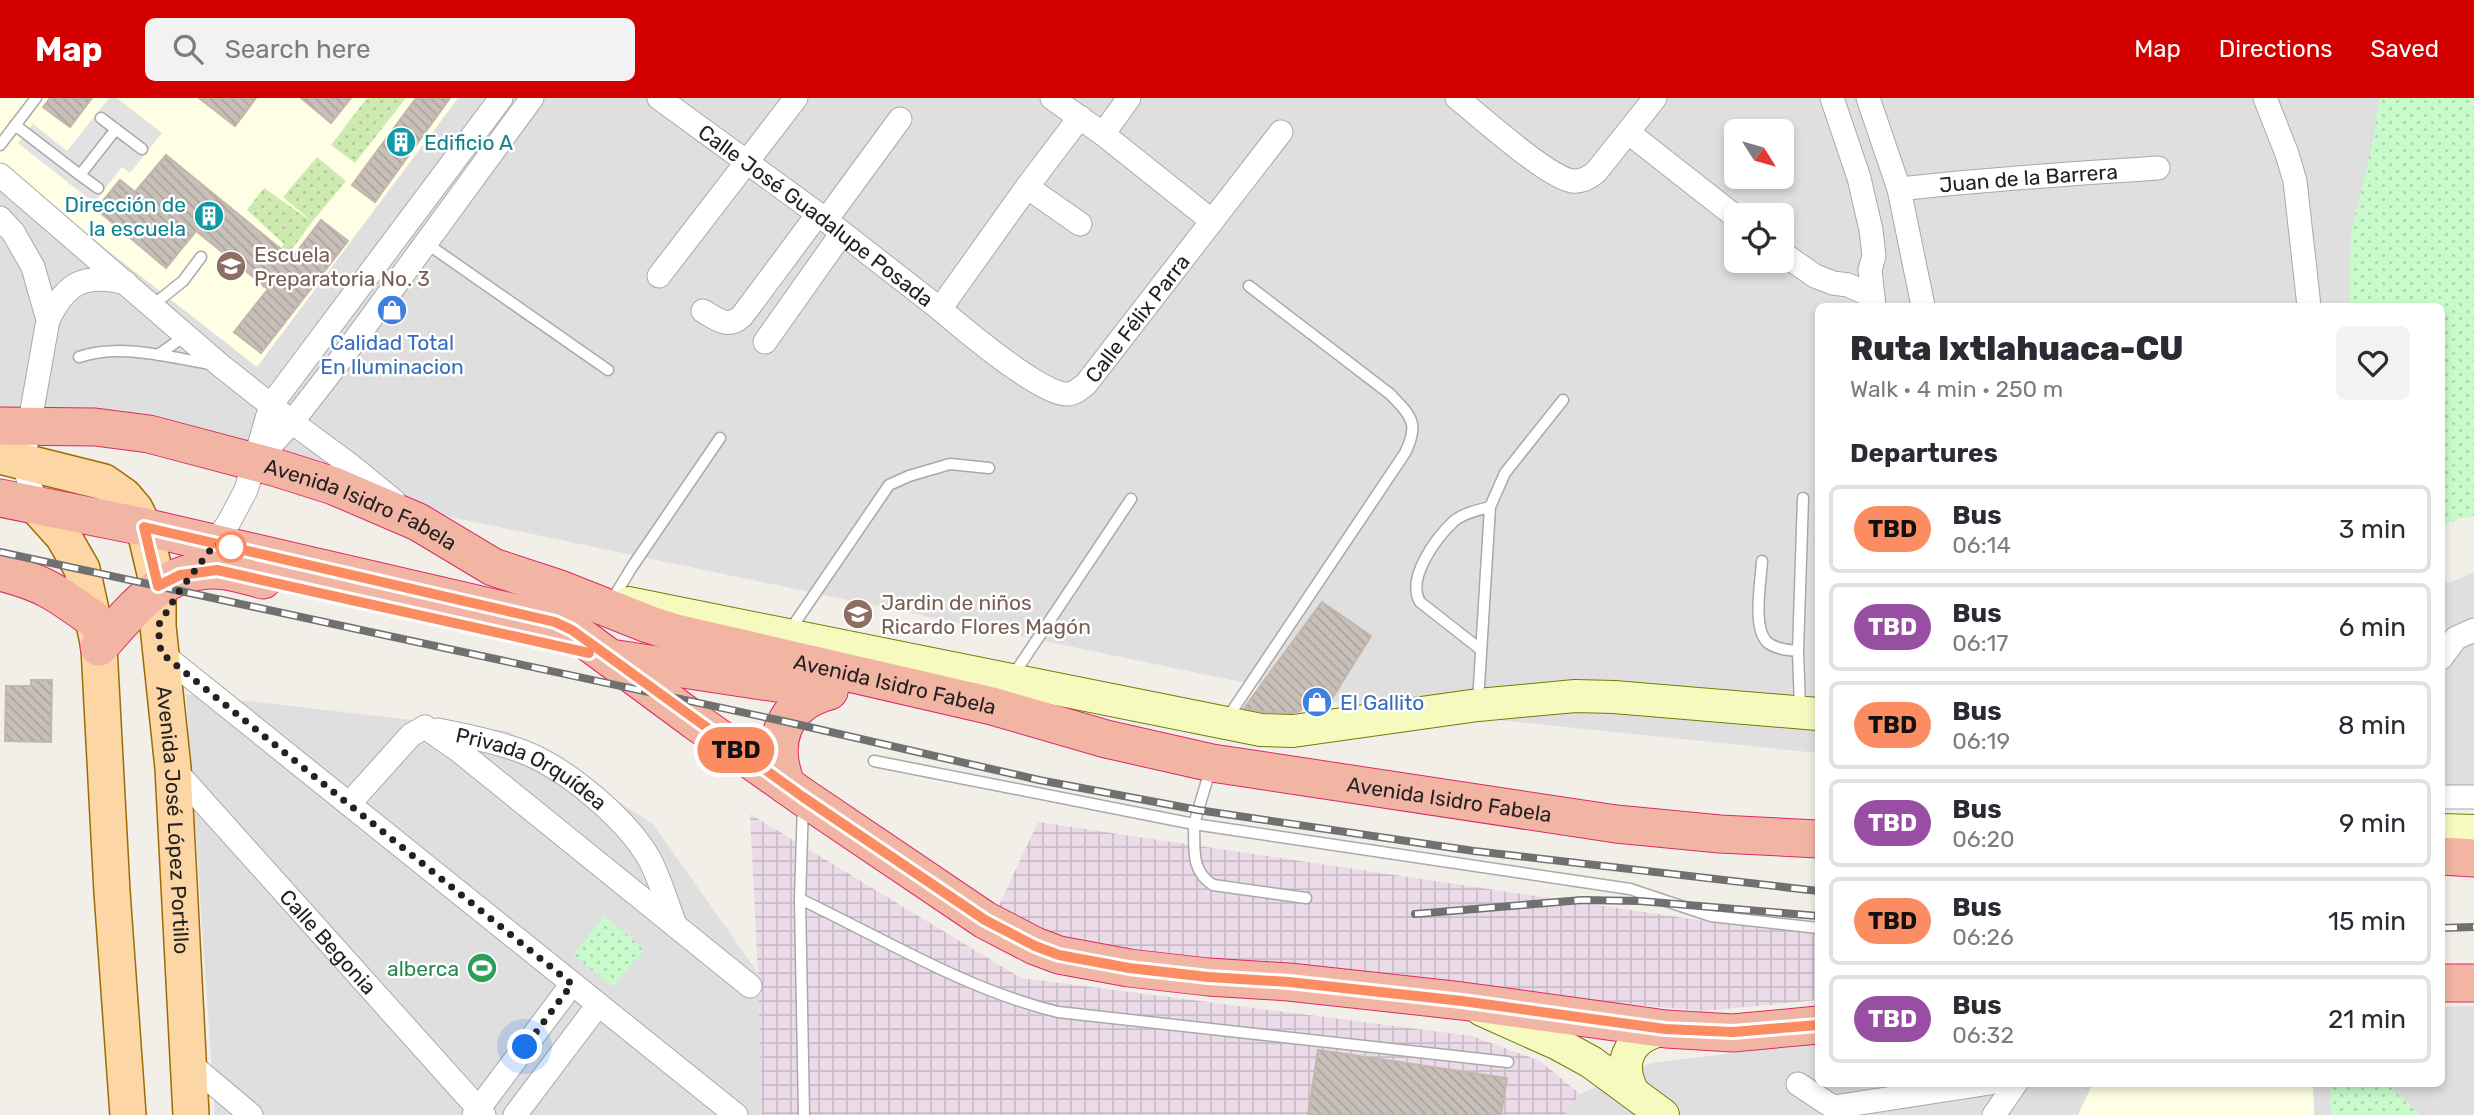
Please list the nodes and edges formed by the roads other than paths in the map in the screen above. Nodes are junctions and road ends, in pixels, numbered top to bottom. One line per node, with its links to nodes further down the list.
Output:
1 (36, 98): 16 (lane)
2 (501, 98): 50 (street)
3 (532, 98): 35 (street)
4 (796, 98): 23 (street)
5 (1052, 98): 13 (street)
6 (1129, 98): 20 (street)
7 (1457, 98): 19 (street)
8 (1655, 98): 19 (street)
9 (1832, 98): 41 (street)
10 (1868, 98): 29 (street)
11 (2265, 98): 43 (street)
12 (665, 100): 23 (street, Calle José Guadalupe Posada)
13 (1080, 117): 20 (street); 27 (street)
14 (101, 118): 17 (lane)
15 (900, 119): 33 (street)
16 (15, 125): 21 (lane); 26 (lane)
17 (116, 130): 22 (lane); 26 (lane)
18 (1281, 132): 32 (street, Calle Félix Parra)
19 (1629, 133): 30 (street)
20 (1103, 134): 32 (street)
21 (0, 145)
22 (142, 149)
23 (746, 161): 33 (street, Calle José Guadalupe Posada); 38 (street)
24 (2158, 168): 29 (street, Juan de la Barrera)
25 (0, 175): 39 (street)
26 (80, 175): 28 (lane)
27 (1027, 187): 34 (street); 45 (street)
28 (98, 188)
29 (1899, 189): 42 (street)
30 (1724, 208)
31 (0, 218): 47 (street)
32 (1212, 221): 48 (street, Calle Félix Parra)
33 (829, 222): 45 (street, Calle José Guadalupe Posada); 46 (street); 51 (street)
34 (1080, 224)
35 (426, 243): 54 (street); 56 (lane)
36 (201, 257): 44 (lane)
37 (1794, 261): 41 (street)
38 (659, 276)
39 (126, 283): 44 (street); 47 (street)
40 (1250, 286): 91 (lane)
41 (1873, 301)
42 (1922, 303)
43 (2309, 303)
44 (153, 305): 49 (street)
45 (940, 309): 48 (street, Calle José Guadalupe Posada)
46 (703, 311)
47 (48, 320): 60 (street)
48 (960, 326)
49 (186, 335): 52 (lane); 55 (street)
50 (319, 342): 54 (street); 58 (street)
51 (765, 342)
52 (159, 355): 53 (lane); 55 (lane)
53 (79, 357)
54 (341, 359): 59 (street)
55 (220, 365): 58 (street)
56 (608, 370)
57 (1563, 400): 69 (lane)
58 (271, 405): 59 (street); 63 (street)
59 (292, 422): 63 (street); 70 (street)
60 (14, 426): 62 (street); 63 (highway, Avenida Isidro Fabela)
61 (720, 438): 78 (lane)
62 (12, 459): 68 (street); 71 (main road, Avenida José López Portillo)
63 (255, 462): 70 (highway, Avenida Isidro Fabela); 72 (street)
64 (989, 468): 81 (lane)
65 (0, 498): 68 (highway)
66 (1803, 498): 84 (lane)
67 (1131, 499): 87 (lane)
68 (36, 506): 71 (highway); 80 (main road)
69 (1490, 507): 83 (lane); 83 (lane)
70 (418, 522): 77 (highway, Avenida Isidro Fabela)
71 (144, 527): 72 (highway); 76 (main road, Avenida José López Portillo)
72 (215, 544): 75 (street); 86 (highway)
73 (1762, 561): 84 (lane)
74 (0, 572): 80 (highway)
75 (192, 573): 76 (highway); 82 (street); 86 (highway)
76 (158, 586): 80 (highway); 82 (main road, Avenida José López Portillo)
77 (557, 587): 78 (main road); 93 (highway, Avenida Isidro Fabela)
78 (612, 600): 81 (main road)
79 (2474, 630): 85 (street)
80 (96, 633): 127 (main road)
81 (787, 635): 87 (main road)
82 (160, 639): 96 (main road, Avenida José López Portillo); 100 (street)
83 (1480, 649): 89 (lane)
84 (1798, 652): 90 (lane)
85 (2445, 653)
86 (611, 658): 88 (highway); 97 (highway)
87 (1011, 680): 91 (main road)
88 (829, 691): 93 (highway); 97 (highway)
89 (1479, 705): 90 (main road); 91 (main road)
90 (1809, 713)
91 (1225, 722)
92 (425, 727): 100 (street); 109 (street, Privada Orquídea); 109 (street, Privada Orquídea)
93 (1106, 739): 95 (highway, Avenida Isidro Fabela)
94 (874, 761): 101 (lane)
95 (1212, 763): 101 (lane); 104 (highway, Avenida Isidro Fabela)
96 (173, 768): 119 (main road, Avenida José López Portillo); 126 (street, Calle Begonia)
97 (795, 792): 108 (lane); 115 (highway)
98 (2445, 797): 99 (street)
99 (2474, 797)
100 (349, 804): 113 (street)
101 (1195, 824): 107 (lane); 110 (lane)
102 (2445, 830): 103 (main road)
103 (2474, 831)
104 (1815, 839)
105 (2445, 856): 106 (highway)
106 (2474, 858)
107 (1306, 898)
108 (800, 899): 120 (lane); 132 (lane)
109 (675, 925): 114 (street, Privada Orquídea)
110 (1815, 929)
111 (2445, 983): 112 (highway)
112 (2474, 983)
113 (572, 984): 116 (street); 126 (street)
114 (750, 986)
115 (1462, 1001): 118 (highway); 124 (main road)
116 (597, 1005): 130 (street); 131 (street)
117 (1815, 1025): 118 (highway)
118 (1665, 1029): 124 (main road)
119 (188, 1062): 128 (main road, Avenida José López Portillo); 129 (street)
120 (1508, 1062)
121 (1798, 1084): 125 (street)
122 (1969, 1087): 125 (street)
123 (2012, 1087): 134 (street)
124 (1633, 1092): 133 (main road)
125 (1840, 1111)
126 (479, 1113)
127 (128, 1115)
128 (191, 1115)
129 (251, 1115)
130 (515, 1115)
131 (736, 1115)
132 (804, 1115)
133 (1662, 1115)
134 (1994, 1115)

